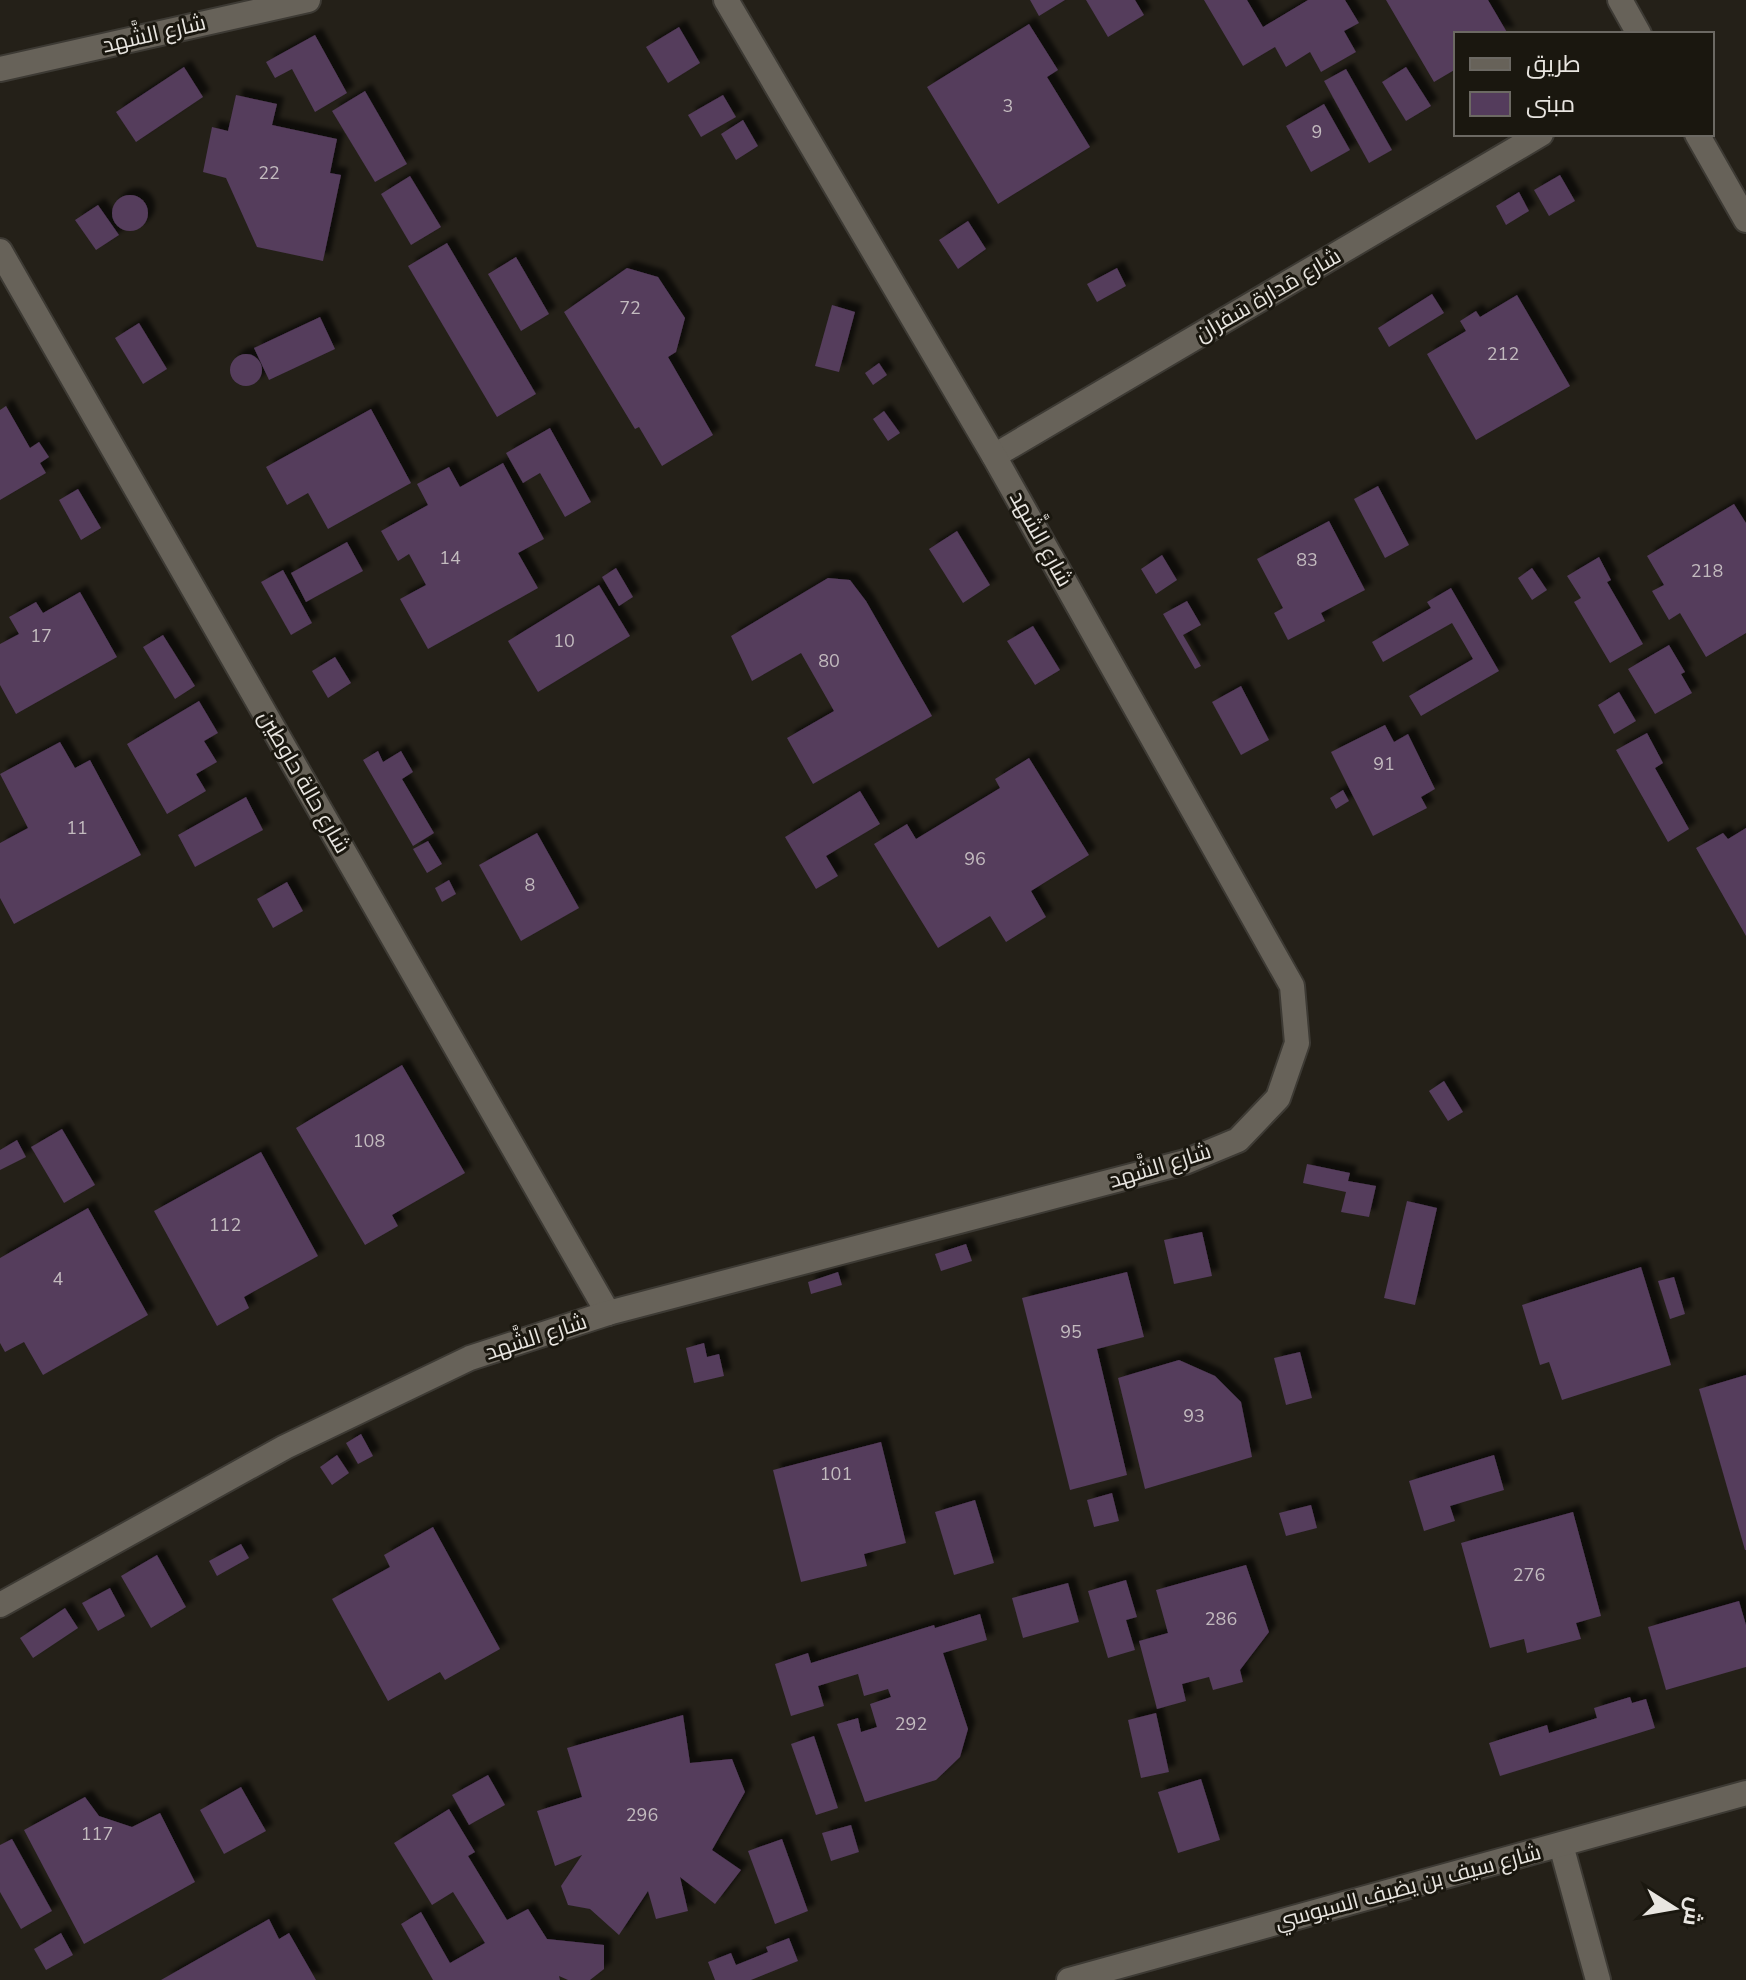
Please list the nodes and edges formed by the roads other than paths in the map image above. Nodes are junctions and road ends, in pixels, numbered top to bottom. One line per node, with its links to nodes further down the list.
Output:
1 (308, 0): 5 (street, شارع الشَّهد)
2 (726, 0): 10 (street, شارع الشَّهد)
3 (1620, 0): 4 (street)
4 (1638, 32)
5 (0, 69)
6 (1538, 136): 10 (street, شارع مَدارة سَفران)
7 (1698, 136): 8 (street)
8 (1746, 220)
9 (0, 251): 11 (street, شارع حالة حاوطين)
10 (994, 456): 11 (street, شارع الشَّهد)
11 (608, 1313): 12 (street, شارع الشَّهد)
12 (0, 1605)
13 (1746, 1793): 14 (street, شارع سيف بن يضيف السبوسي)
14 (1561, 1845): 15 (street, شارع سيف بن يضيف السبوسي); 16 (street)
15 (1069, 1980)
16 (1598, 1980)

